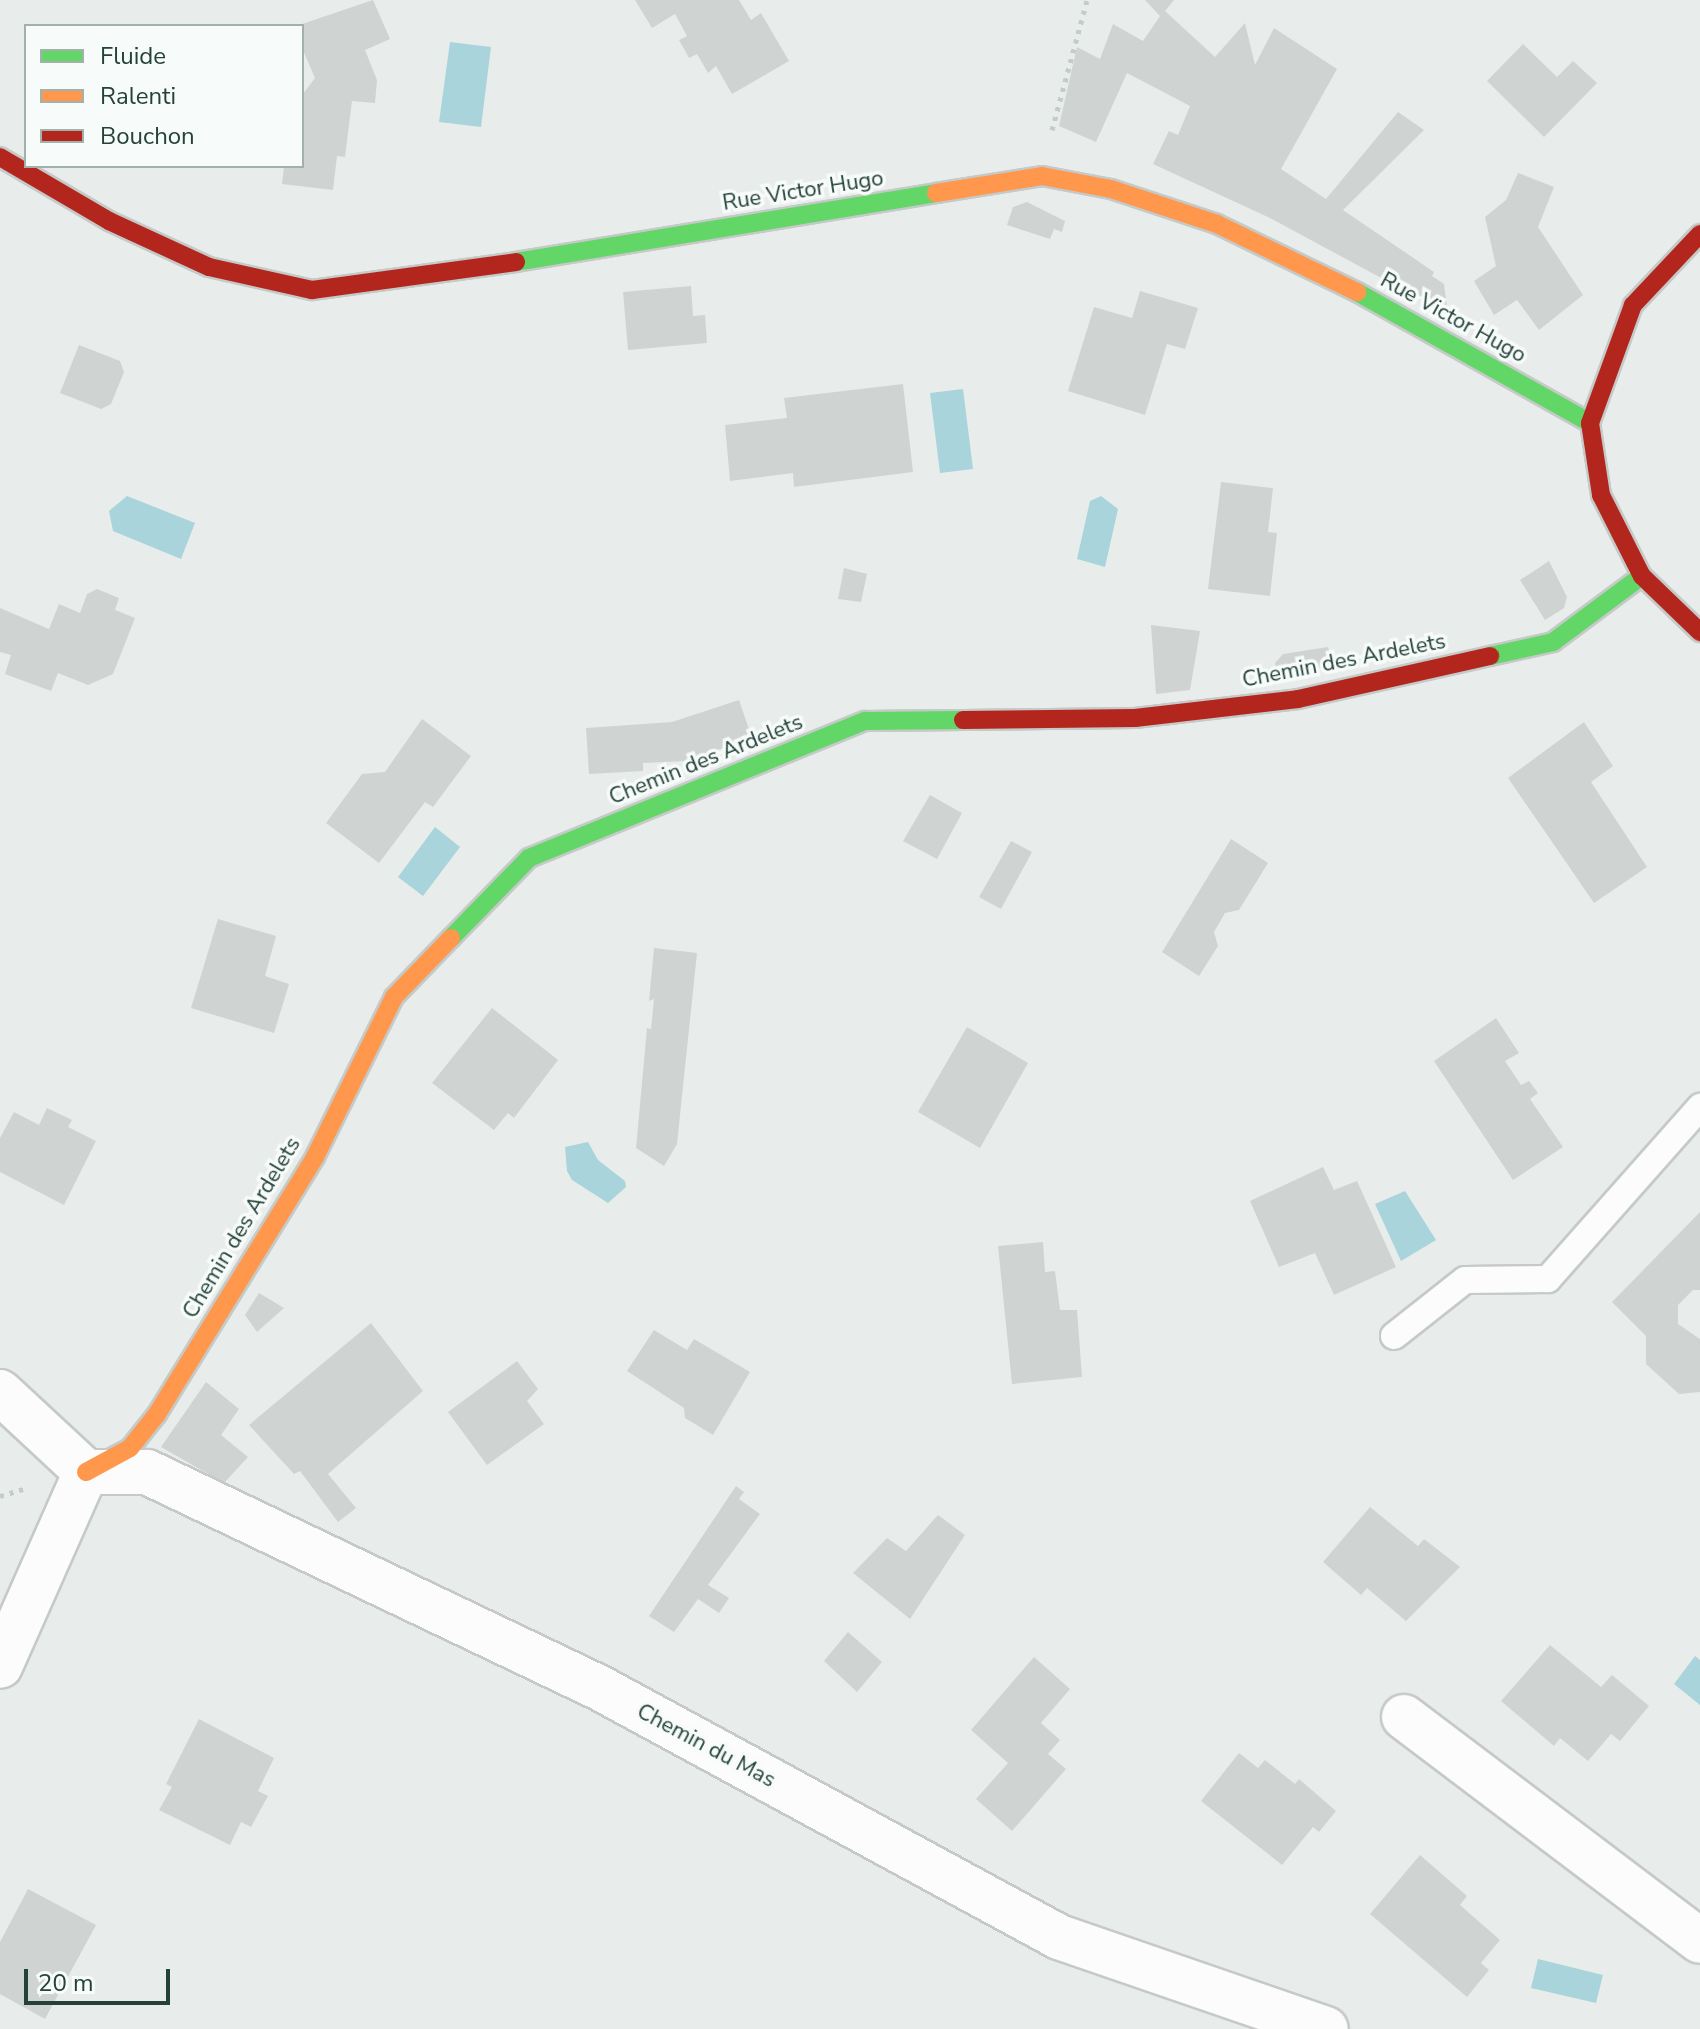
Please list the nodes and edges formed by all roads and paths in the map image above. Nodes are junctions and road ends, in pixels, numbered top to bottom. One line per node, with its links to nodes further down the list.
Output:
1 (1087, 0): 3 (path)
2 (0, 157): 3 (street, Rue Victor Hugo)
3 (1042, 176): 5 (street, Rue Victor Hugo)
4 (1700, 234): 5 (street)
5 (1590, 423): 6 (street)
6 (1642, 576): 7 (street); 11 (street, Chemin des Ardelets)
7 (1700, 632)
8 (1700, 1107): 9 (lane)
9 (1394, 1336)
10 (0, 1392): 11 (street)
11 (86, 1472): 12 (street); 15 (street, Chemin du Mas)
12 (0, 1666)
13 (1404, 1717): 14 (street)
14 (1700, 1941)
15 (1326, 2029)

